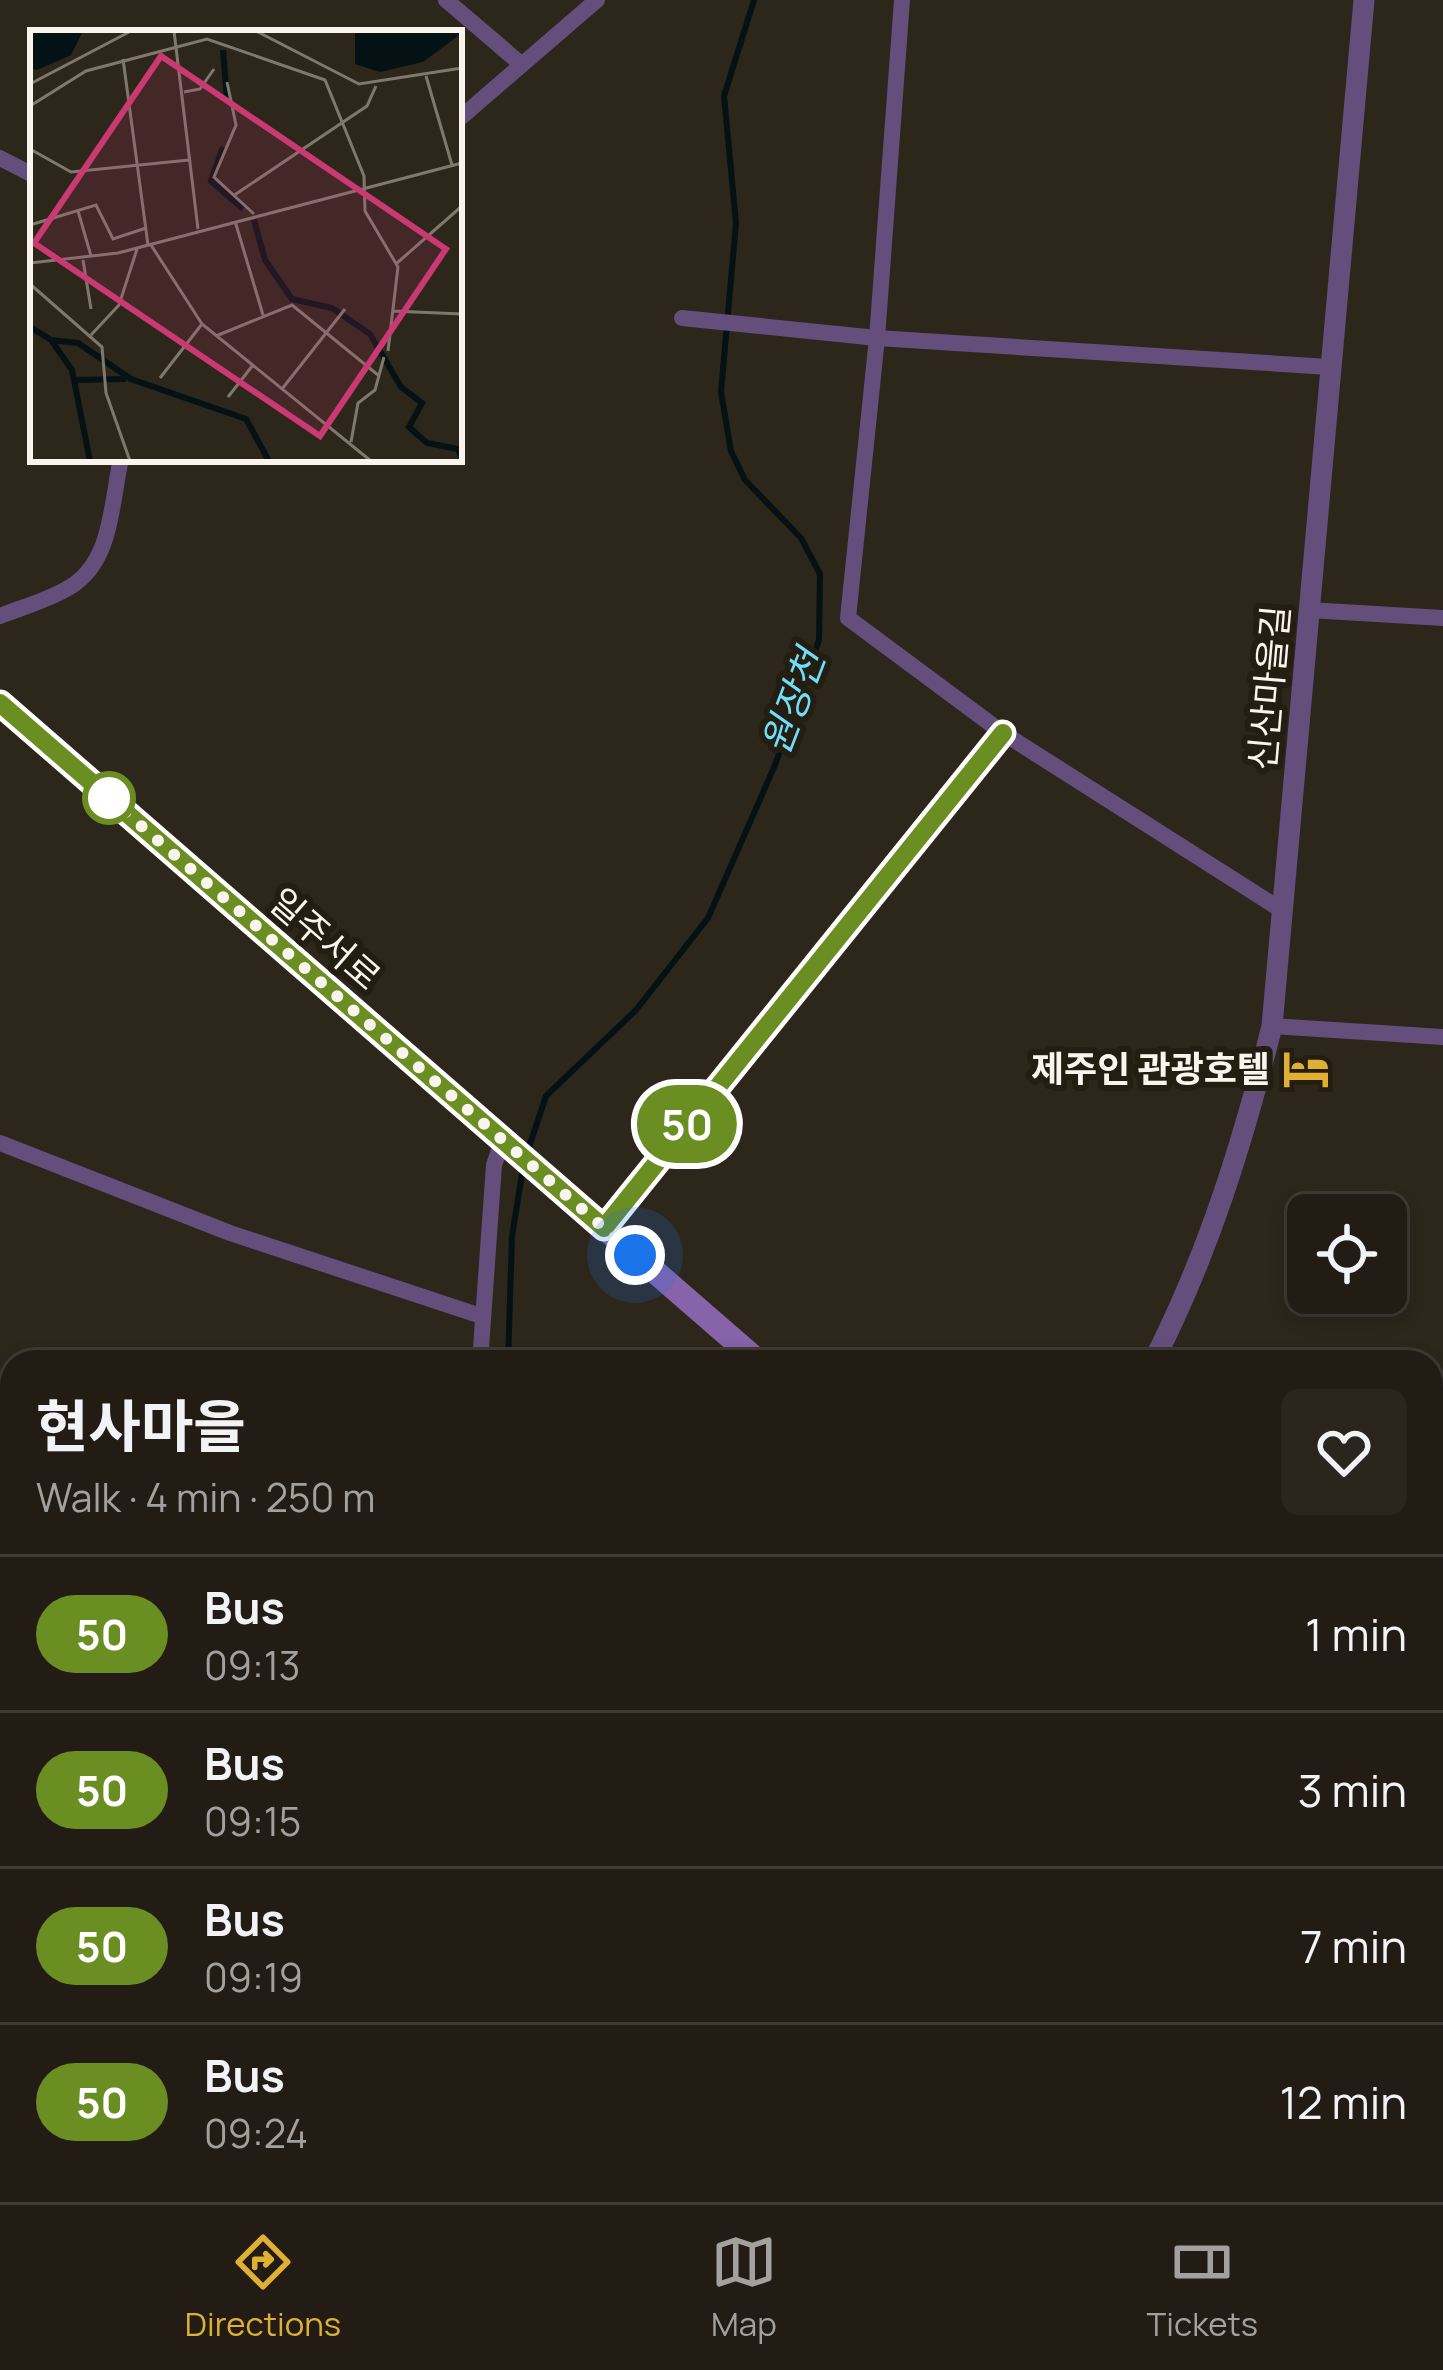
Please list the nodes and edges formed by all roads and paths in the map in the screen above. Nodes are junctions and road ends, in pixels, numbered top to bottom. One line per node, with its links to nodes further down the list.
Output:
1 (446, 0): 5 (street)
2 (597, 0): 5 (street)
3 (902, 0): 10 (street)
4 (1364, 0): 11 (street, 신산마을길)
5 (521, 64): 6 (street)
6 (462, 116)
7 (0, 158): 8 (street)
8 (30, 173)
9 (690, 318): 10 (street)
10 (877, 338): 11 (street); 17 (street)
11 (1329, 367): 13 (street, 신산마을길)
12 (120, 462): 14 (street)
13 (1309, 610): 15 (street); 18 (street, 신산마을길)
14 (0, 616)
15 (1443, 618)
16 (0, 703): 22 (main road, 일주서로)
17 (1003, 733): 18 (street); 23 (street)
18 (1283, 911): 19 (street, 신산마을길)
19 (1272, 1026): 20 (street); 27 (street, 신산마을길)
20 (1443, 1037)
21 (0, 1143): 24 (street)
22 (508, 1147): 23 (main road, 일주서로); 24 (street)
23 (604, 1228): 26 (main road, 일주서로)
24 (482, 1316): 25 (street)
25 (481, 1350)
26 (745, 1350)
27 (1159, 1350)

